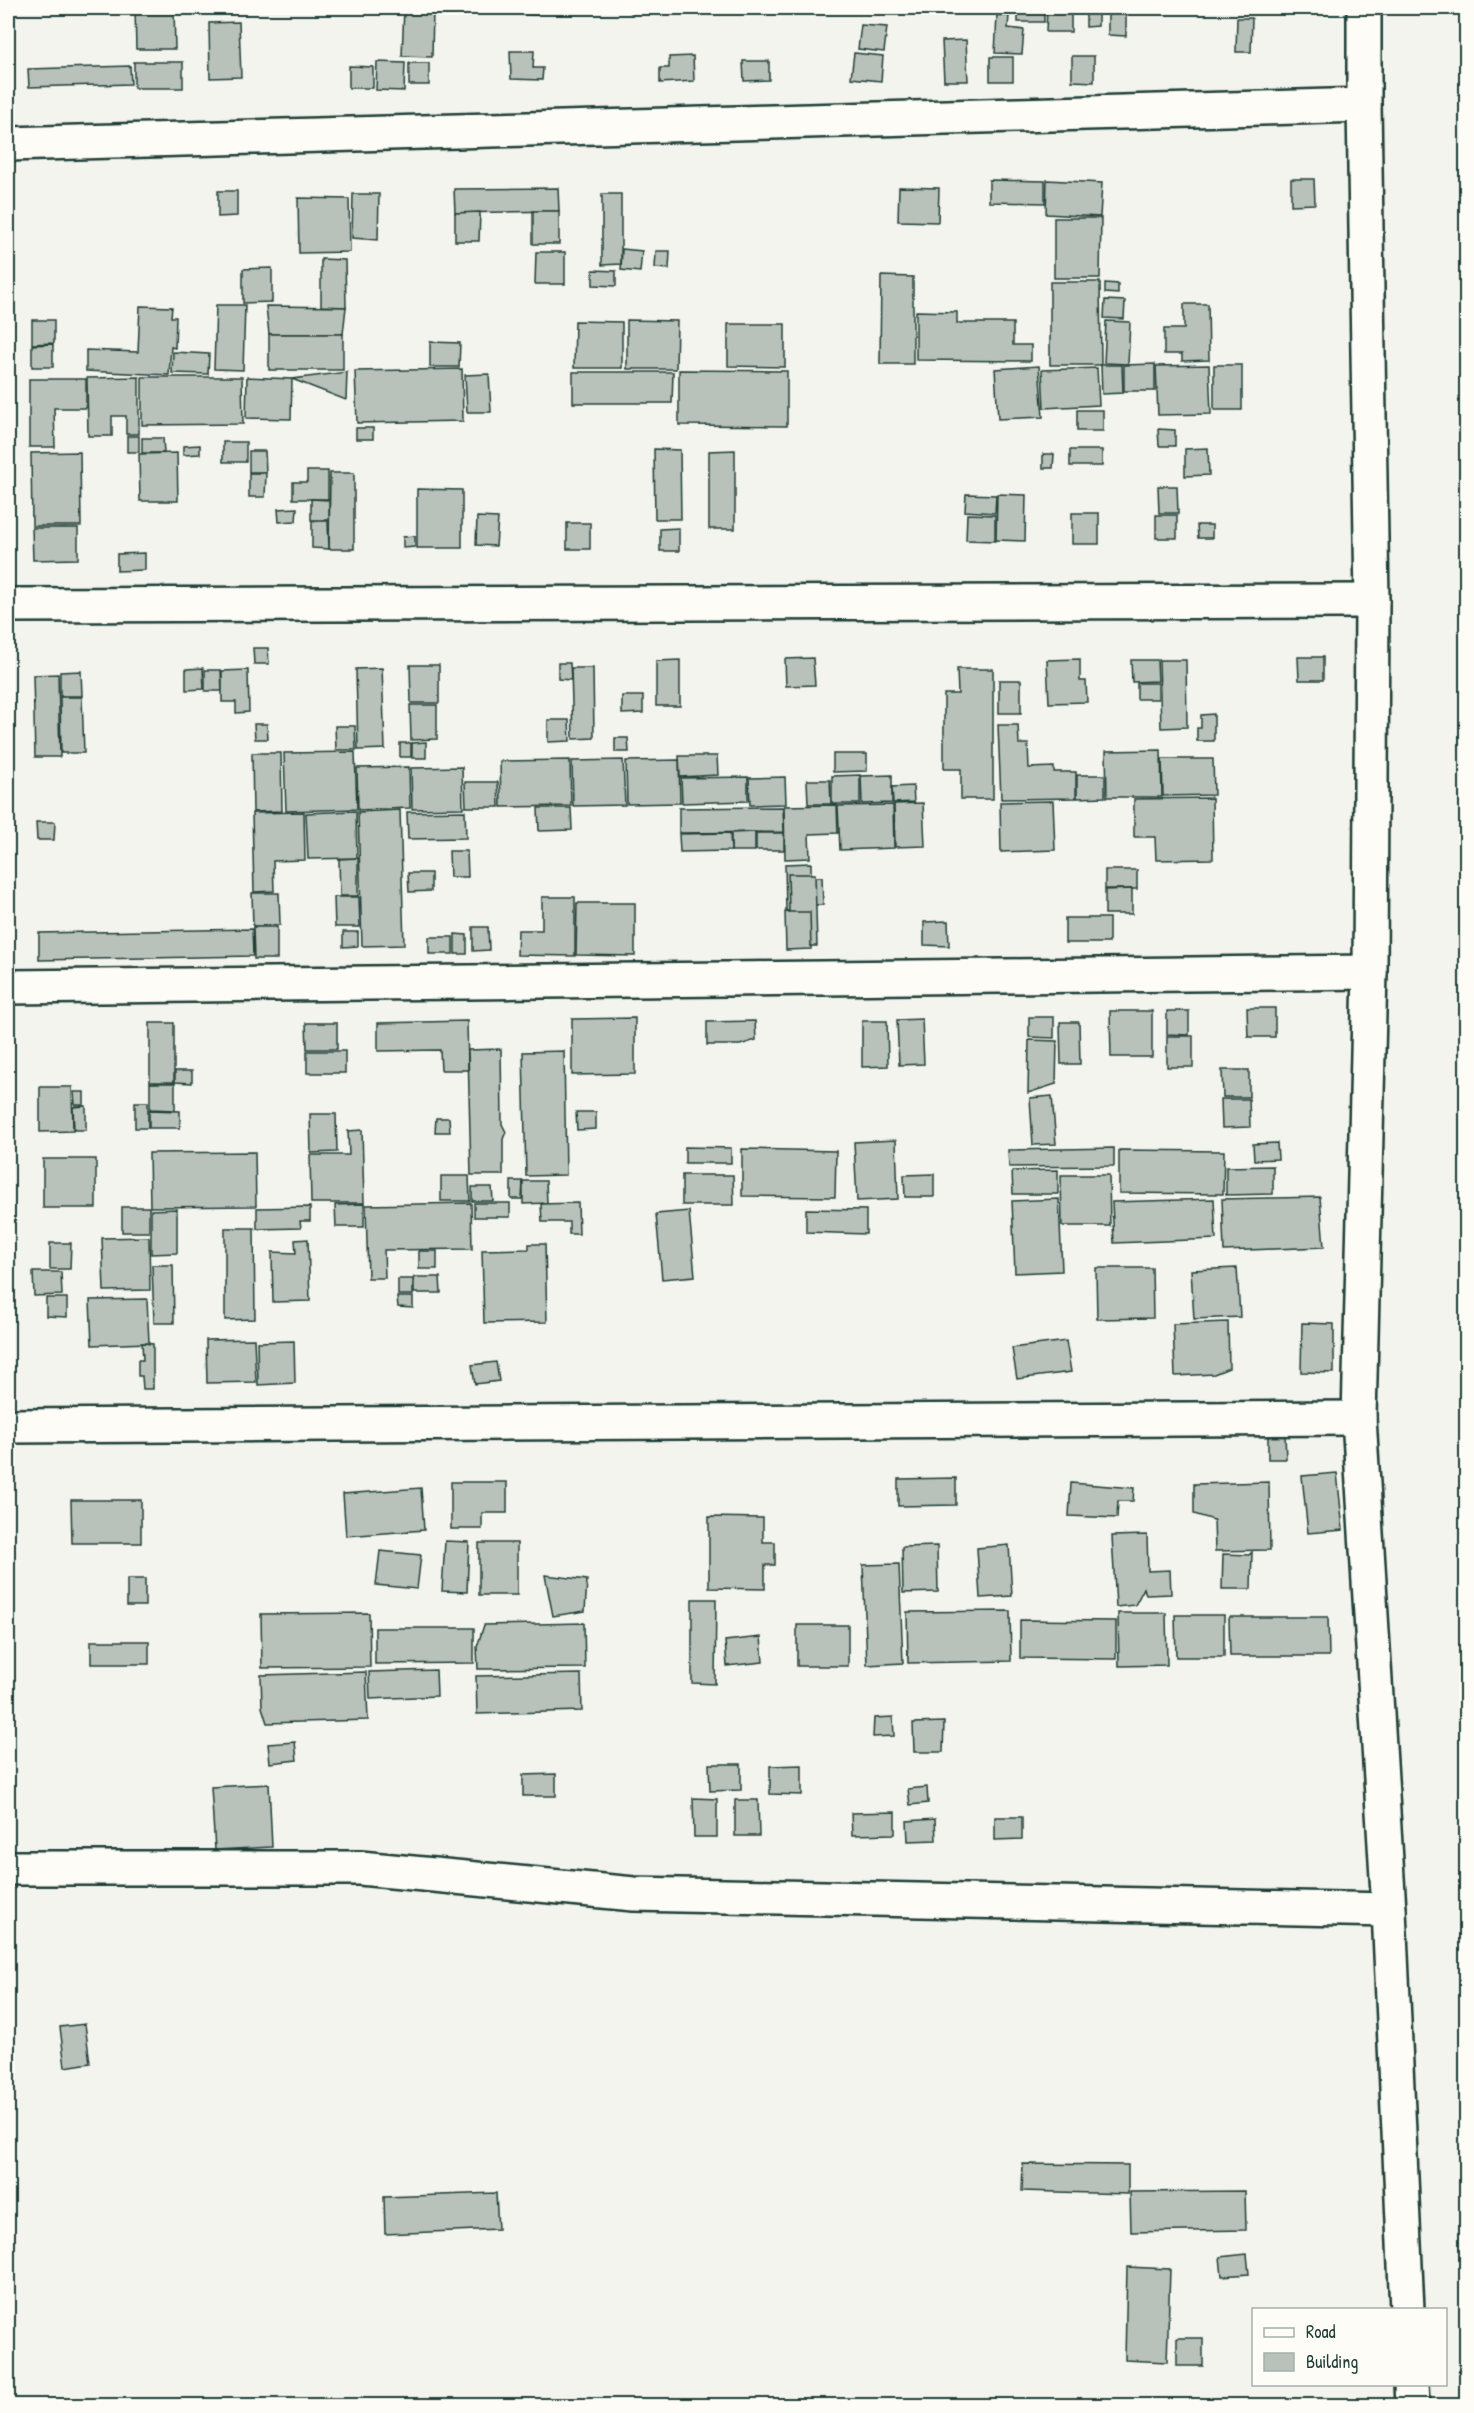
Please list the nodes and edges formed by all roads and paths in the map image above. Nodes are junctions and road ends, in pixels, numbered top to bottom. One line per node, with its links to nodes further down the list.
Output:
1 (1364, 8): 2 (street)
2 (1364, 105): 3 (street); 4 (street)
3 (8, 144)
4 (1372, 601): 5 (street); 6 (street)
5 (8, 605)
6 (1370, 972): 7 (street); 8 (street)
7 (8, 987)
8 (1359, 1418): 9 (street); 11 (street)
9 (8, 1426)
10 (8, 1868): 11 (street)
11 (1389, 1910): 12 (street)
12 (1407, 2308)
13 (1411, 2386): 14 (street)
14 (1412, 2406)

